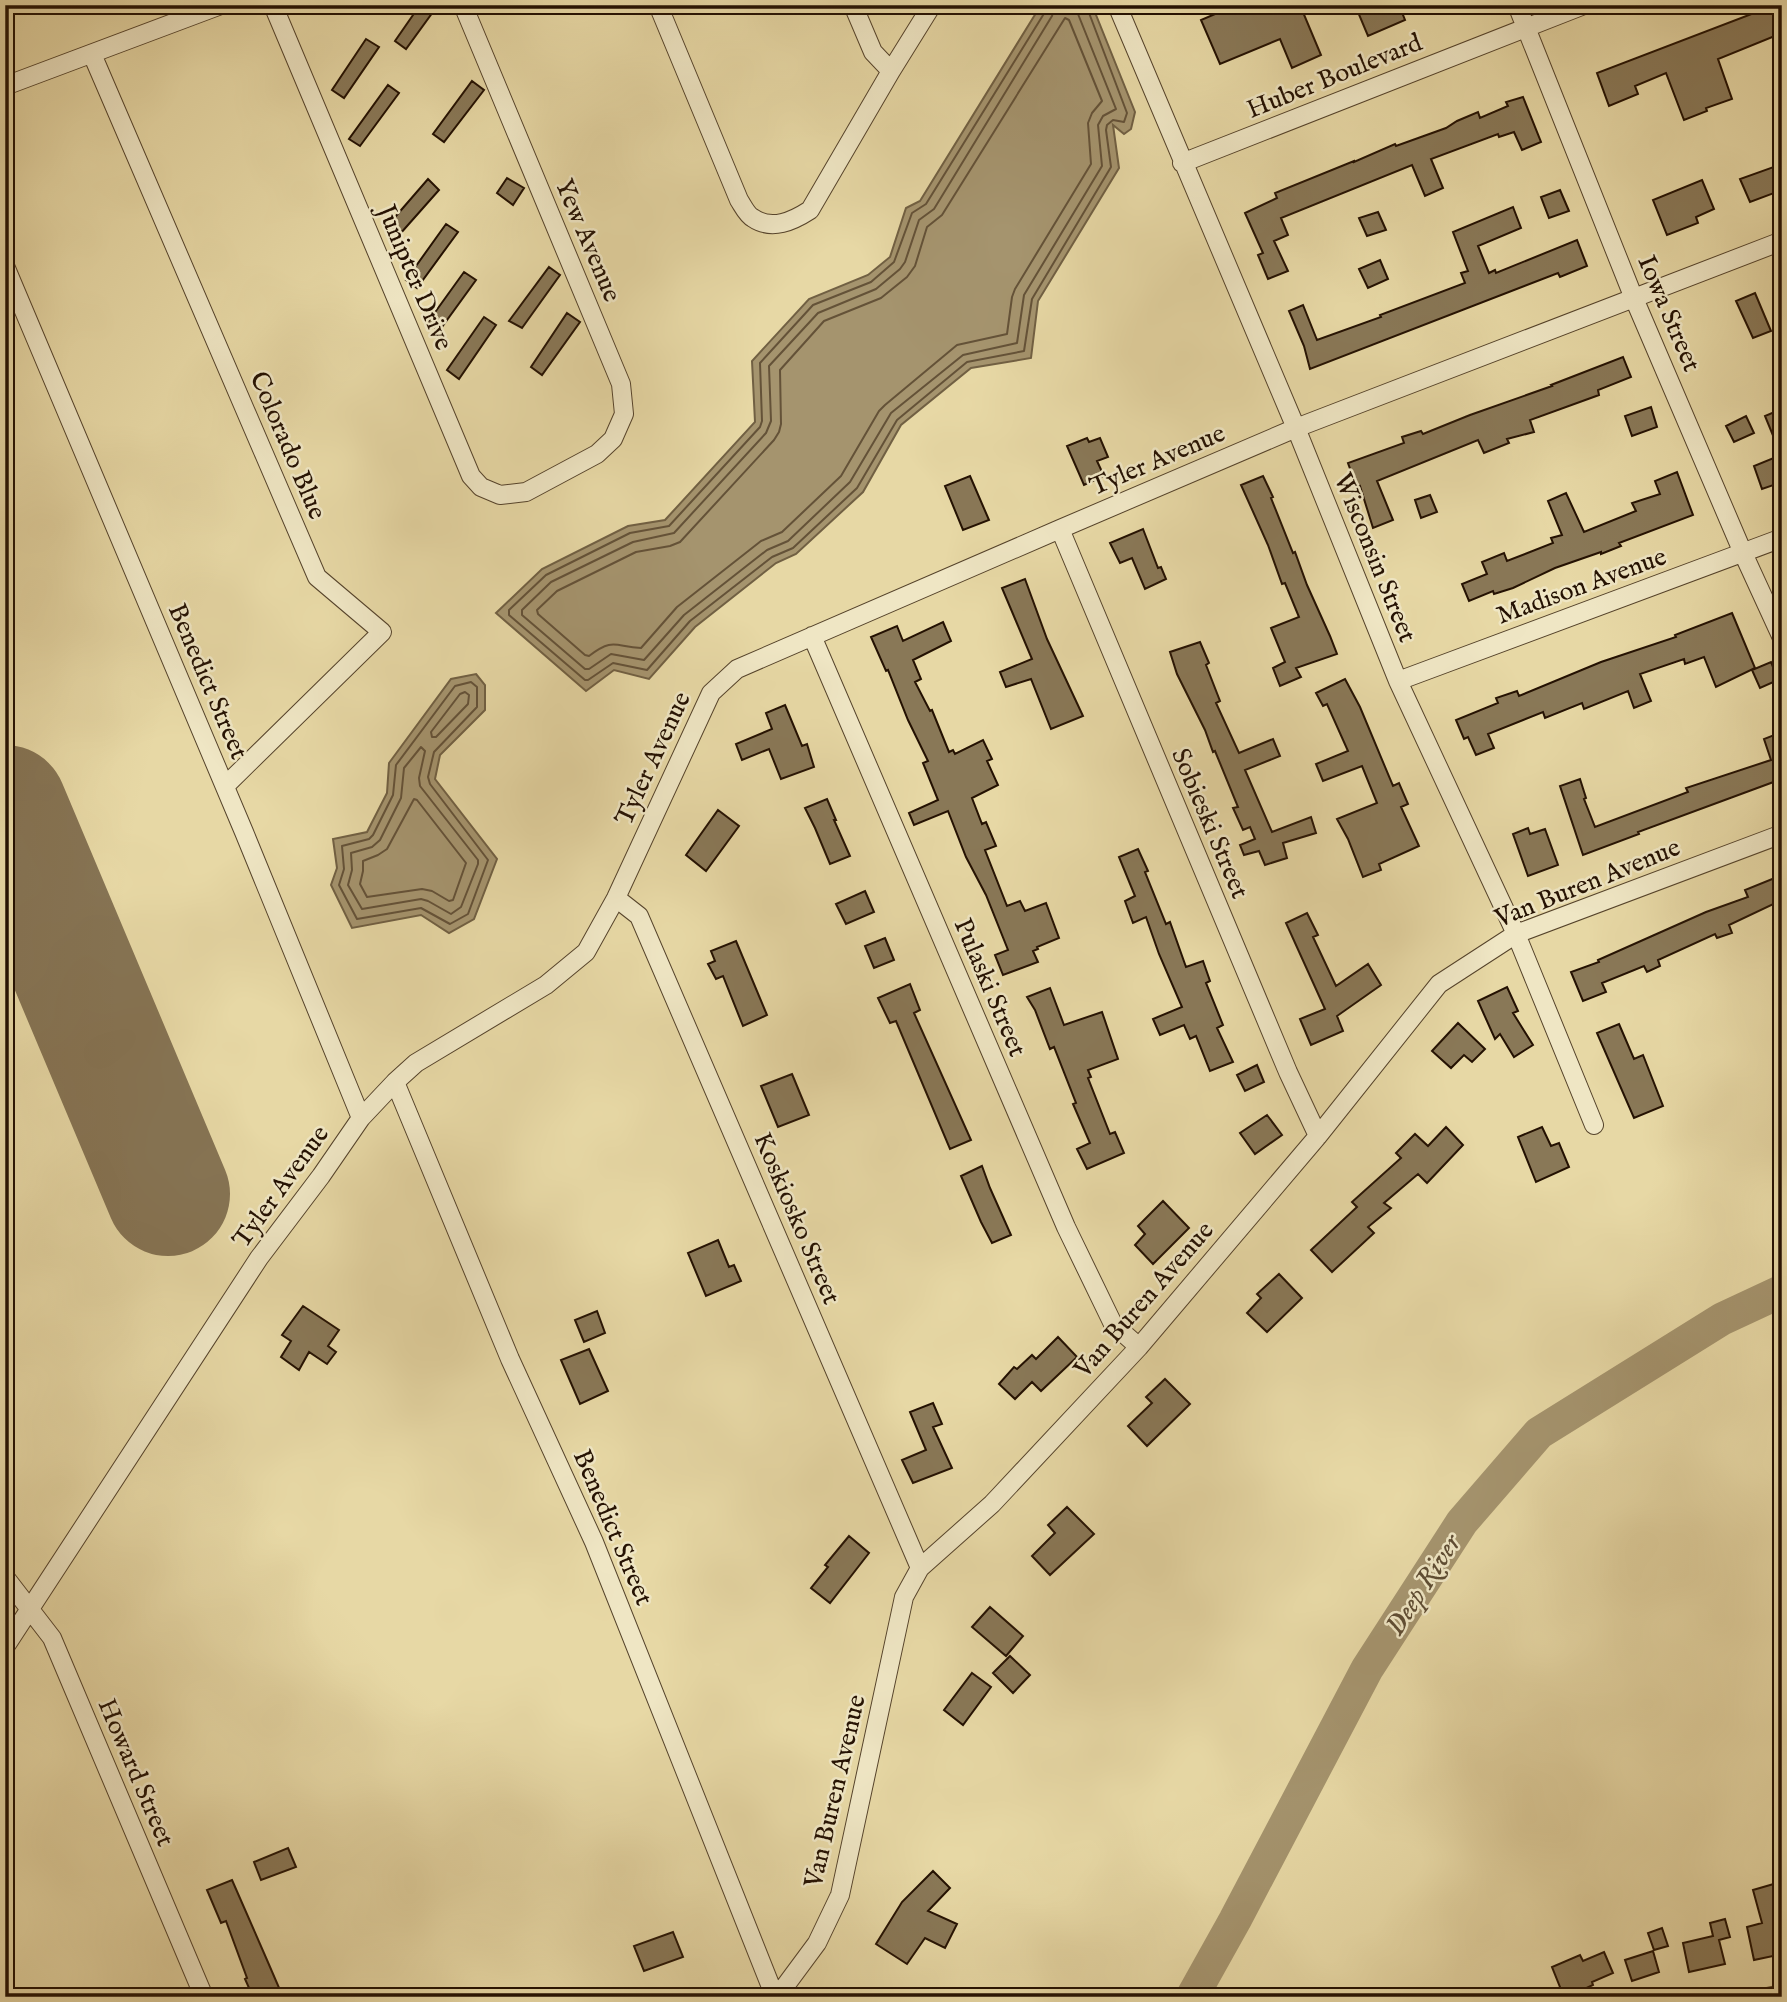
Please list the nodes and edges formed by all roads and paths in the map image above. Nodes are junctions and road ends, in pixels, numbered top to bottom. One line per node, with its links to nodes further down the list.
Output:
1 (220, 5): 11 (street)
2 (273, 5): 19 (street, Junipter Drive)
3 (463, 5): 19 (street, Yew Avenue)
4 (658, 5): 12 (street)
5 (853, 5): 12 (street)
6 (932, 5): 12 (street)
7 (1117, 5): 14 (street, Wisconsin Street)
8 (1517, 5): 10 (street, Iowa Street)
9 (1584, 5): 10 (street, Huber Boulevard)
10 (1527, 27): 14 (street, Huber Boulevard); 17 (street, Iowa Street)
11 (92, 54): 13 (street); 26 (street, Colorado Blue)
12 (891, 71)
13 (5, 86)
14 (1182, 163): 18 (street, Wisconsin Street)
15 (1782, 241): 17 (street, Tyler Avenue)
16 (5, 266): 26 (street, Benedict Street)
17 (1633, 296): 18 (street, Tyler Avenue); 22 (street, Iowa Street)
18 (1296, 428): 20 (street, Tyler Avenue); 25 (street, Wisconsin Street)
19 (562, 473)
20 (1060, 529): 23 (street, Tyler Avenue); 33 (street, Sobieski Street)
21 (1782, 538): 22 (street, Madison Avenue)
22 (1743, 553): 24 (street, Iowa Street); 25 (street, Madison Avenue)
23 (812, 636): 28 (street, Tyler Avenue); 34 (street, Pulaski Street)
24 (1782, 638)
25 (1398, 681): 29 (street, Wisconsin Street)
26 (225, 786): 31 (street, Benedict Street)
27 (1782, 834): 29 (street, Van Buren Avenue)
28 (616, 898): 30 (street, Tyler Avenue); 35 (street, Koskiosko Street)
29 (1516, 934): 32 (street, Wisconsin Street); 33 (street, Van Buren Avenue)
30 (395, 1082): 31 (street, Tyler Avenue); 41 (street, Benedict Street)
31 (361, 1118): 37 (street, Tyler Avenue)
32 (1594, 1125)
33 (1318, 1136): 34 (street, Van Buren Avenue)
34 (1139, 1347): 35 (street, Van Buren Avenue)
35 (920, 1568): 41 (street, Van Buren Avenue)
36 (5, 1577): 37 (street, Howard Street)
37 (29, 1609): 38 (street, Tyler Avenue); 40 (street, Howard Street)
38 (5, 1647)
39 (1782, 1994): 42 (street)
40 (204, 1997)
41 (776, 1997)
42 (1767, 1997)

